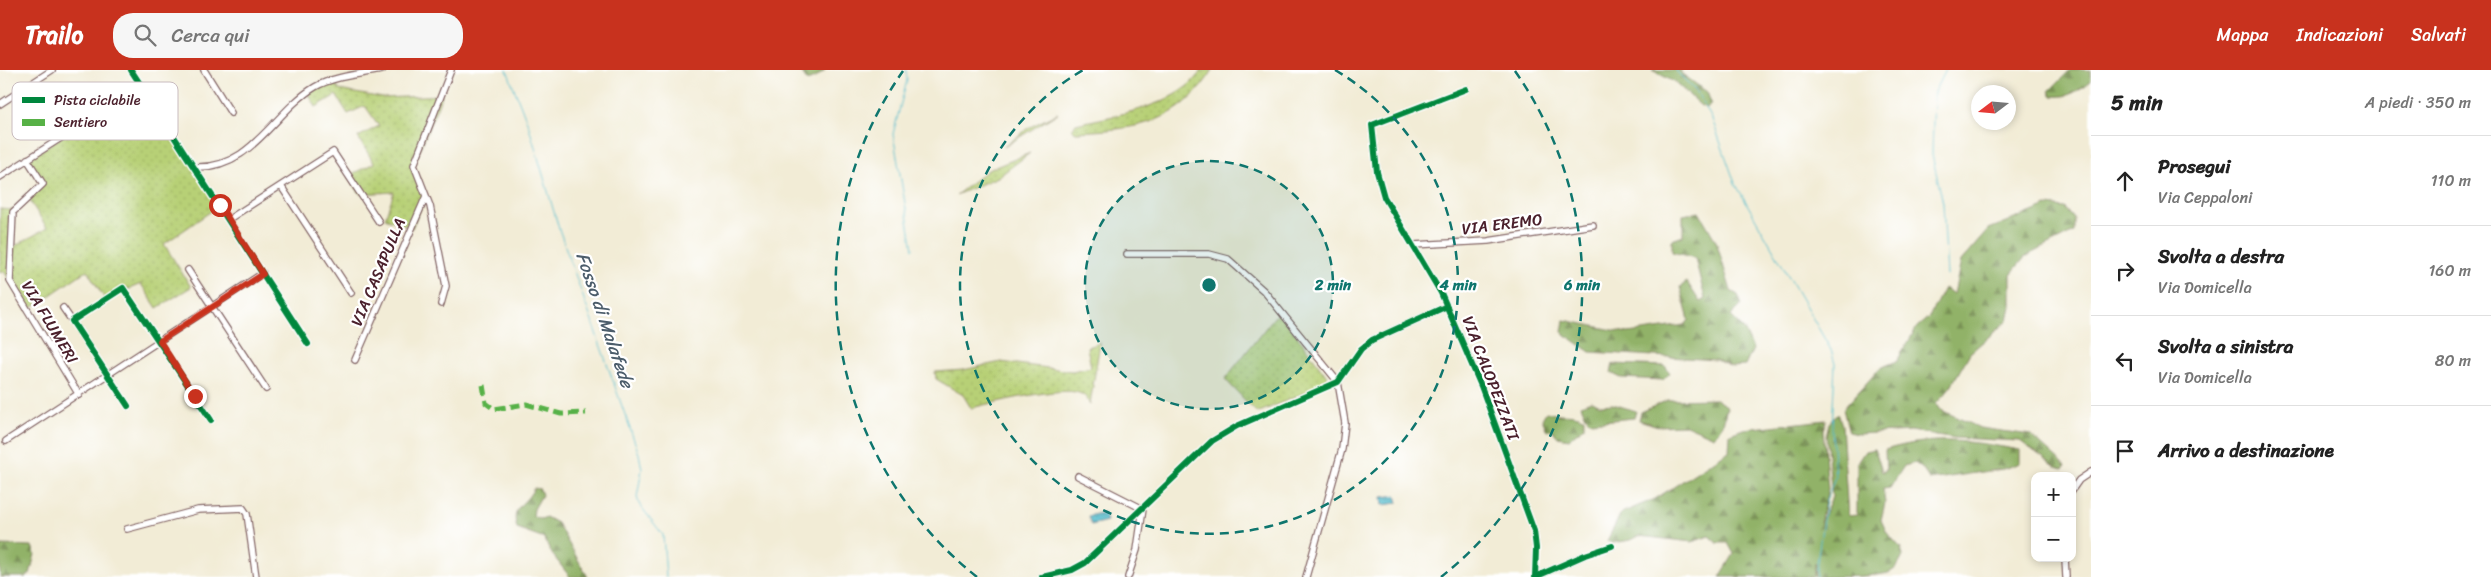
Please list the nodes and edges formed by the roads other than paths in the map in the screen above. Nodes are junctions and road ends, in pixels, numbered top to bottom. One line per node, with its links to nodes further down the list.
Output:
1 (52, 70): 6 (street)
2 (131, 70): 7 (street)
3 (204, 70): 11 (street)
4 (382, 70): 15 (street)
5 (451, 70): 18 (street, VIA CASAPULLA)
6 (34, 82)
7 (139, 82)
8 (1466, 88): 22 (street, VIA CALOPEZZATI)
9 (12, 96): 10 (street)
10 (0, 104)
11 (231, 113)
12 (57, 140): 14 (street)
13 (177, 140): 15 (street)
14 (27, 159): 16 (street); 38 (street, VIA FLUMERI)
15 (194, 167): 19 (street)
16 (0, 177)
17 (281, 186): 19 (street); 20 (street); 26 (street)
18 (426, 196): 27 (street, VIA CASAPULLA); 34 (street, VIA CASAPULLA)
19 (229, 219): 25 (street)
20 (378, 222)
21 (1593, 224): 22 (street, VIA EREMO)
22 (1413, 245): 29 (street, VIA CALOPEZZATI)
23 (1127, 254): 36 (street)
24 (188, 270): 28 (street)
25 (263, 274): 28 (street); 33 (street)
26 (351, 293)
27 (441, 304)
28 (212, 306): 32 (street); 37 (street)
29 (1447, 306): 36 (street); 53 (street, VIA CALOPEZZATI)
30 (63, 308): 31 (street)
31 (72, 321): 32 (street); 35 (street)
32 (160, 341): 35 (street); 40 (street)
33 (308, 344)
34 (355, 360)
35 (107, 376): 38 (street); 39 (street)
36 (1338, 382): 45 (street); 52 (street)
37 (266, 389)
38 (78, 395): 41 (street)
39 (128, 406)
40 (211, 420)
41 (6, 441)
42 (2091, 472): 44 (street)
43 (1078, 476): 45 (street)
44 (2076, 484)
45 (1143, 509): 50 (street); 51 (street)
46 (127, 529): 49 (street)
47 (1612, 546): 53 (street)
48 (2065, 562): 54 (street)
49 (256, 577)
50 (1042, 577)
51 (1128, 577)
52 (1306, 577)
53 (1535, 577)
54 (2066, 577)

